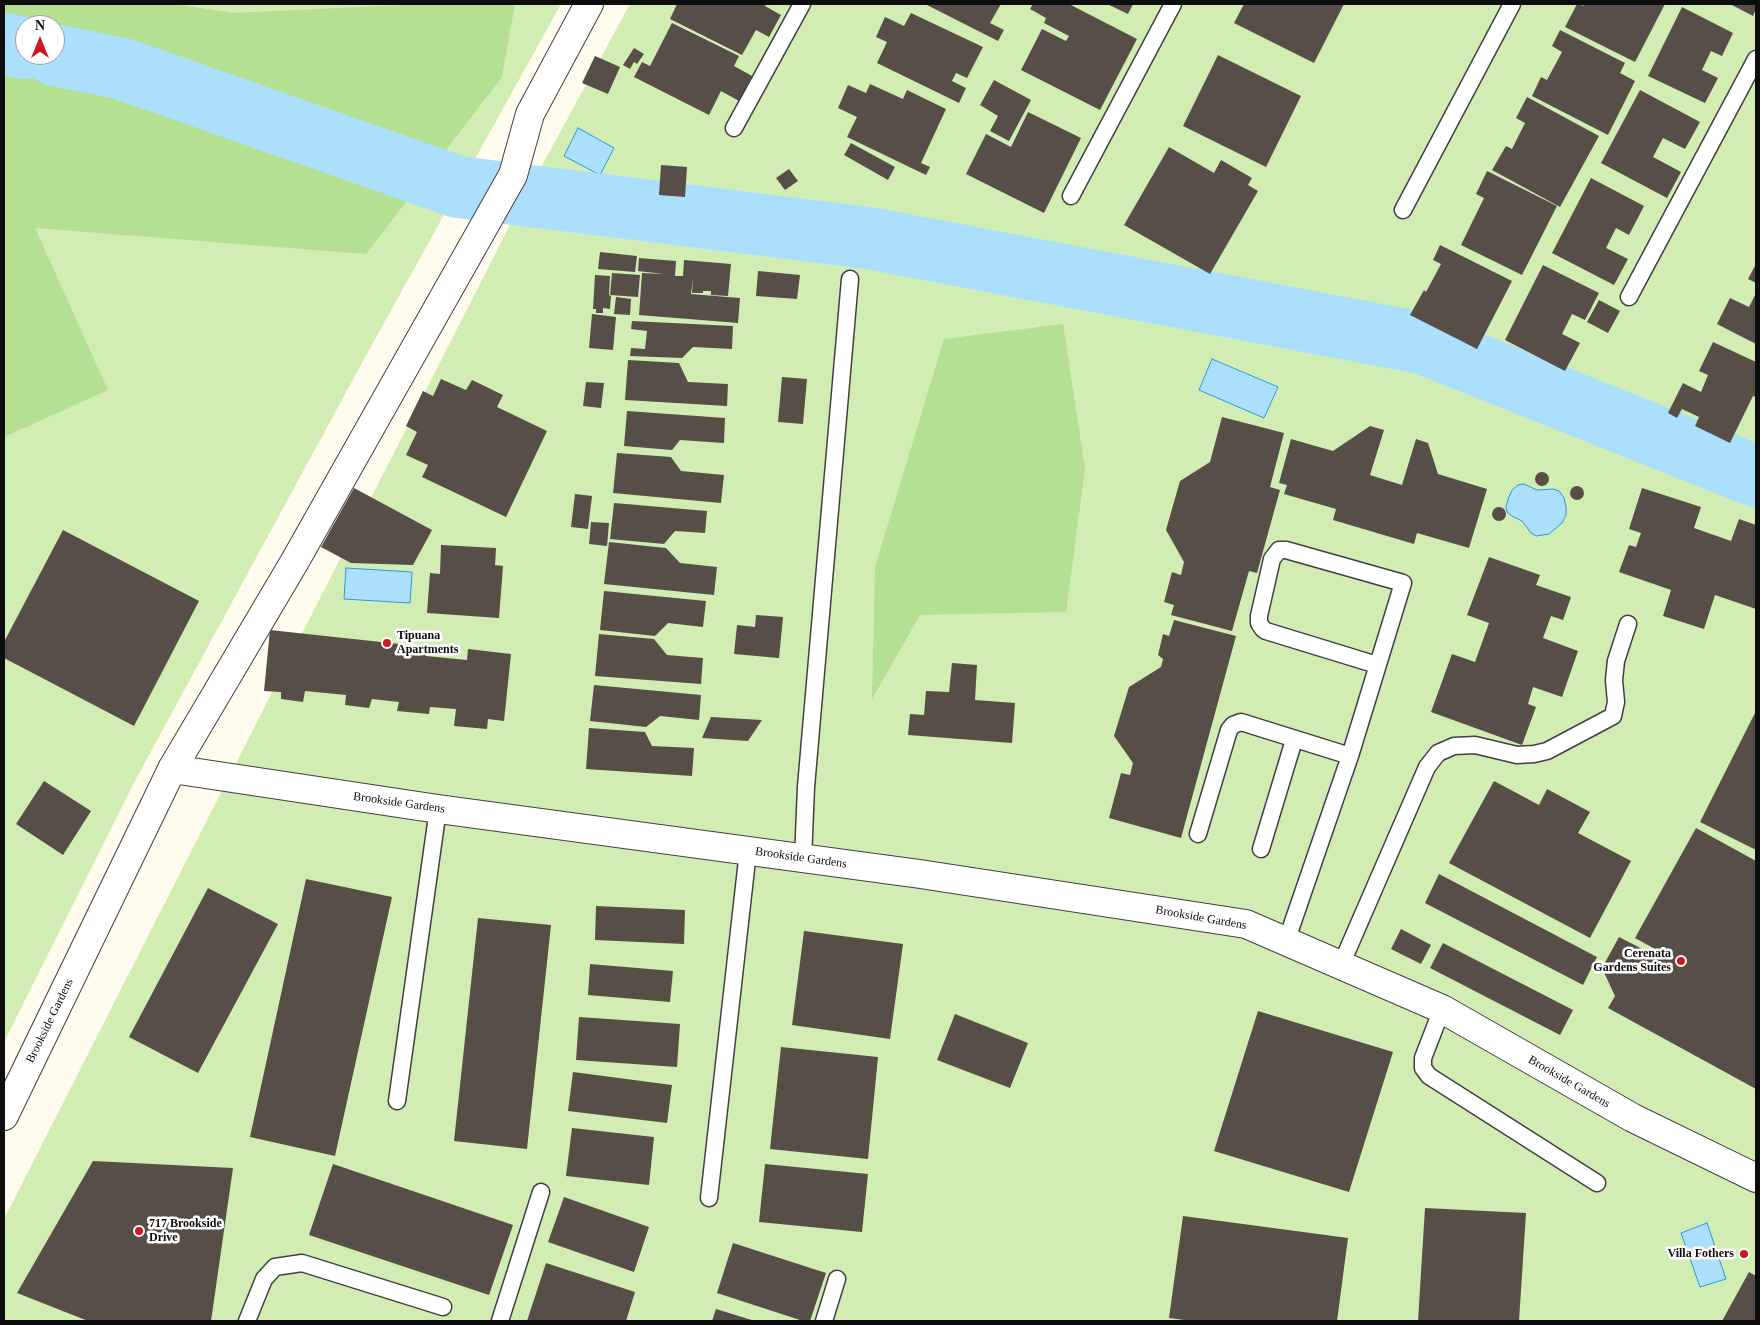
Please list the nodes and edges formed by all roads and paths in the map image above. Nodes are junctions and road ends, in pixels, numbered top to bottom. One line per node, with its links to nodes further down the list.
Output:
1 (589, 4): 15 (street)
2 (802, 4): 6 (lane)
3 (1174, 4): 7 (lane)
4 (1512, 4): 8 (lane)
5 (1756, 58): 10 (lane)
6 (734, 128)
7 (1071, 196)
8 (1403, 210)
9 (850, 279): 20 (lane)
10 (1629, 297)
11 (1628, 624): 22 (lane)
12 (1377, 665): 12 (lane); 14 (lane)
13 (1294, 740): 14 (lane); 17 (lane); 18 (lane)
14 (1350, 756): 21 (lane)
15 (172, 769): 16 (street, Brookside Gardens); 25 (street, Brookside Gardens)
16 (438, 809): 19 (street, Brookside Gardens); 24 (lane)
17 (1198, 834)
18 (1261, 849)
19 (748, 851): 20 (street, Brookside Gardens); 29 (lane)
20 (803, 859): 21 (street, Brookside Gardens)
21 (1286, 942): 22 (street, Brookside Gardens)
22 (1341, 965): 23 (street, Brookside Gardens)
23 (1442, 1009): 26 (street, Brookside Gardens); 27 (lane)
24 (397, 1101)
25 (4, 1116)
26 (1754, 1170)
27 (1596, 1183)
28 (541, 1192): 33 (lane)
29 (709, 1198)
30 (837, 1278): 34 (lane)
31 (443, 1307): 32 (lane)
32 (247, 1321)
33 (500, 1321)
34 (824, 1321)

